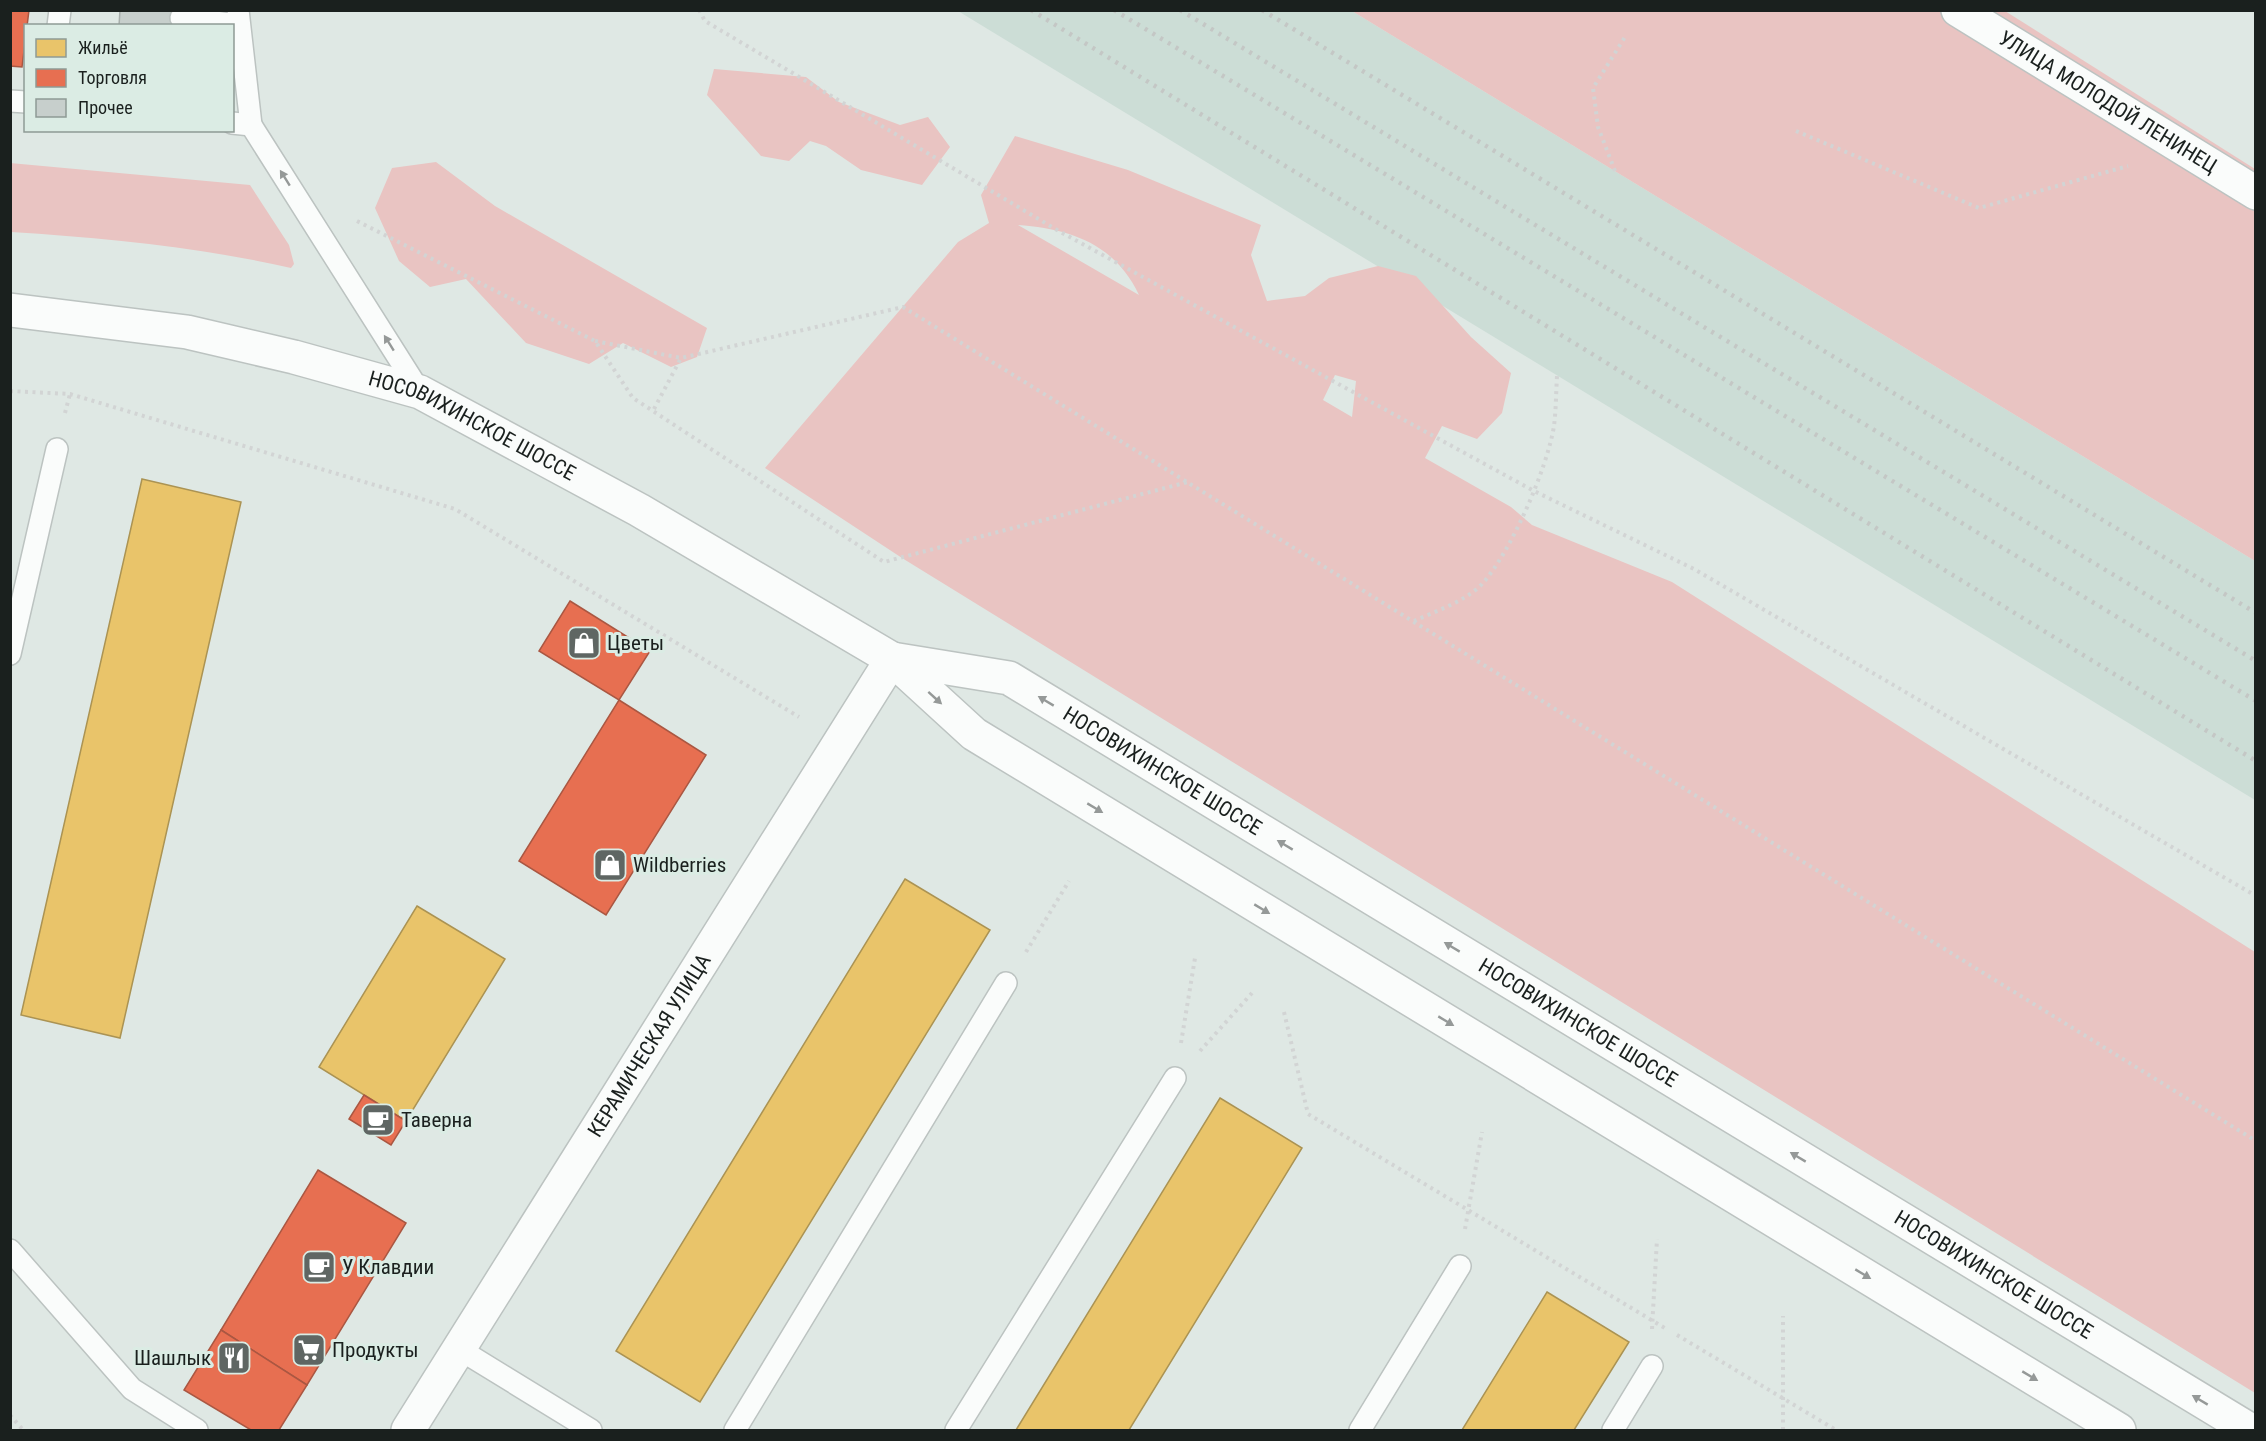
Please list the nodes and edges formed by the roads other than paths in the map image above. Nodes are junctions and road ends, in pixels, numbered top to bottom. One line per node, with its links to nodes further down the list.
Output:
1 (1958, 10): 5 (main road, УЛИЦА МОЛОДОЙ ЛЕНИНЕЦ)
2 (181, 18): 3 (lane)
3 (239, 18): 4 (lane)
4 (242, 124): 7 (lane, one-way to 4)
5 (2256, 193)
6 (10, 310): 7 (main road, НОСОВИХИНСКОЕ ШОССЕ)
7 (420, 392): 10 (main road, НОСОВИХИНСКОЕ ШОССЕ)
8 (57, 449): 9 (lane)
9 (10, 654)
10 (892, 658): 15 (main road, КЕРАМИЧЕСКАЯ УЛИЦА); 24 (main road, НОСОВИХИНСКОЕ ШОССЕ, one-way to 24); 25 (main road, НОСОВИХИНСКОЕ ШОССЕ, one-way to 10)
11 (1006, 983): 20 (lane)
12 (1175, 1077): 21 (lane)
13 (10, 1250): 17 (lane)
14 (1460, 1266): 22 (lane)
15 (459, 1349): 18 (main road, КЕРАМИЧЕСКАЯ УЛИЦА); 19 (lane)
16 (1652, 1366): 23 (lane)
17 (196, 1431)
18 (408, 1431)
19 (591, 1431)
20 (735, 1431)
21 (956, 1431)
22 (1360, 1431)
23 (1613, 1431)
24 (2120, 1431)
25 (2250, 1431)

